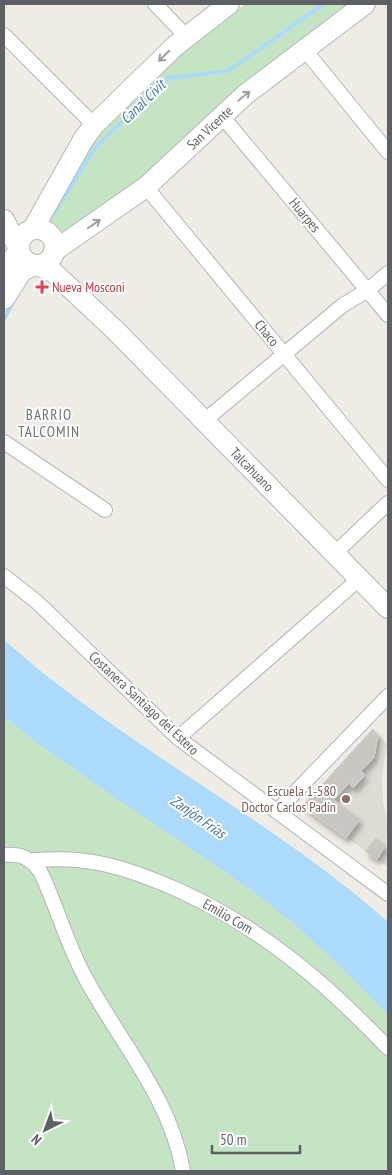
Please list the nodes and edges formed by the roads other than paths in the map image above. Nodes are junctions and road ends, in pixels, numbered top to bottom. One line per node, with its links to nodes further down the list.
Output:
1 (155, 4): 5 (street)
2 (229, 4): 5 (main road)
3 (365, 4): 6 (main road, San Vicente)
4 (4, 35): 8 (street)
5 (186, 36): 8 (main road, one-way to 8)
6 (304, 50): 7 (main road, San Vicente, one-way to 6); 9 (street)
7 (221, 115): 10 (main road, San Vicente); 17 (street, Huarpes)
8 (94, 125): 12 (main road)
9 (388, 152)
10 (146, 187): 14 (main road, San Vicente, one-way to 10); 20 (street, Chaco)
11 (5, 221): 12 (main road); 13 (main road)
12 (32, 229): 13 (main road); 14 (main road)
13 (19, 248): 14 (main road); 15 (main road)
14 (45, 259): 18 (main road, San Vicente); 21 (main road, Talcahuano)
15 (4, 271)
16 (388, 273): 17 (street)
17 (368, 290): 19 (street, Huarpes); 20 (street)
18 (4, 299)
19 (388, 315)
20 (284, 353): 21 (street); 23 (street, Chaco)
21 (204, 421): 26 (main road, Talcahuano)
22 (4, 442): 25 (street)
23 (388, 480)
24 (388, 503): 26 (street)
25 (104, 510)
26 (334, 554): 28 (main road, Talcahuano)
27 (4, 576): 31 (street, Costanera Santiago del Estero)
28 (359, 579): 29 (main road, Talcahuano); 31 (street)
29 (388, 608)
30 (388, 696): 32 (street)
31 (178, 738): 32 (street, Costanera Santiago del Estero)
32 (278, 810): 35 (street, Costanera Santiago del Estero)
33 (4, 854): 34 (street, Emilio Com)
34 (31, 860): 36 (street, Emilio Com); 37 (street)
35 (388, 894)
36 (388, 1048)
37 (183, 1171)

